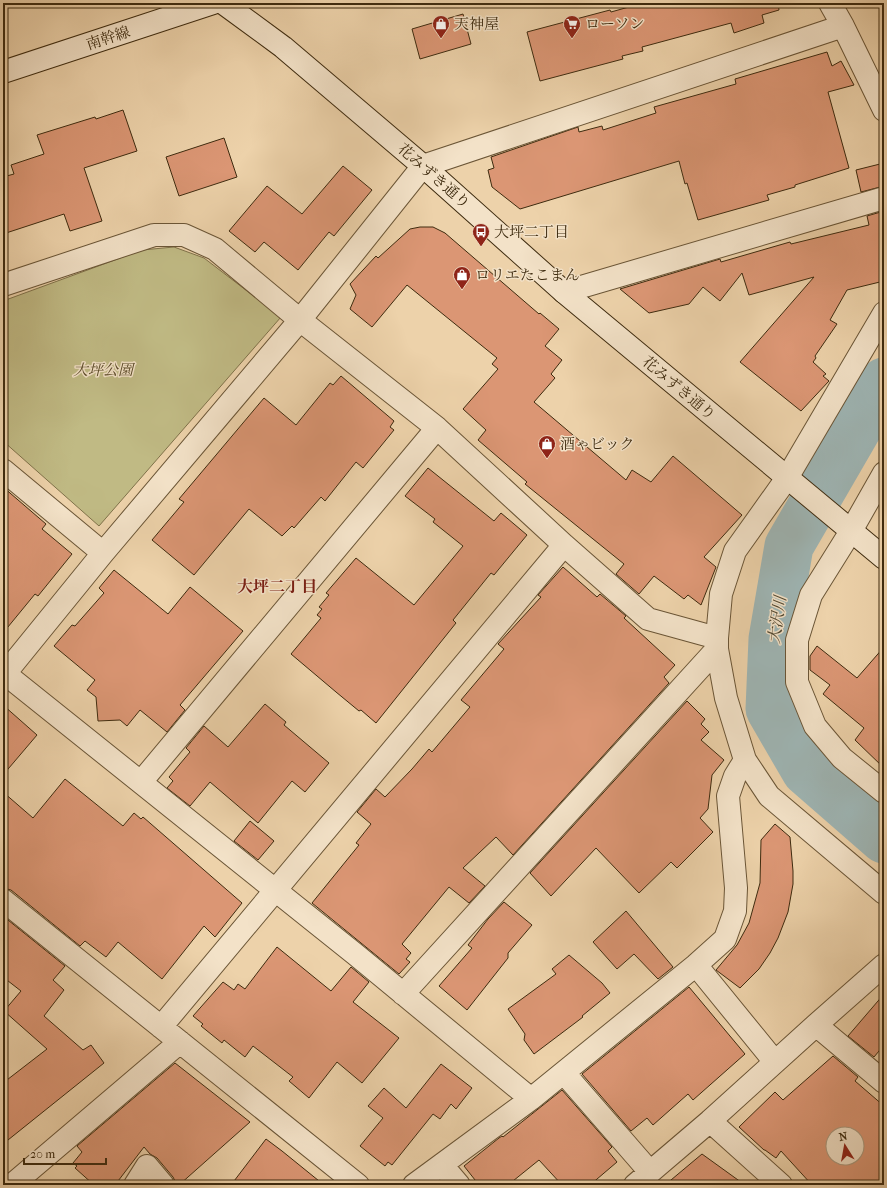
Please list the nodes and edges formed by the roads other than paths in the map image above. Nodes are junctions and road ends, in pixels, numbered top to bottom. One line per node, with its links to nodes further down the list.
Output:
1 (213, 3): 5 (street, 南幹線)
2 (224, 3): 7 (street, 花みずき通り)
3 (830, 3): 4 (street)
4 (843, 26): 6 (street); 7 (street)
5 (3, 72)
6 (884, 110)
7 (422, 166): 10 (street, 花みずき通り); 12 (street)
8 (884, 198): 10 (street)
9 (3, 285): 12 (street)
10 (564, 292): 16 (street, 花みずき通り)
11 (884, 313): 16 (street)
12 (300, 320): 13 (street); 19 (street)
13 (437, 428): 18 (street); 24 (street)
14 (3, 470): 19 (street)
15 (884, 472): 17 (street)
16 (787, 478): 17 (street, 花みずき通り); 21 (street)
17 (852, 531): 20 (street); 25 (street)
18 (564, 544): 21 (street); 26 (street)
19 (103, 553): 22 (street)
20 (884, 558)
21 (717, 644): 23 (street); 31 (street)
22 (4, 674): 24 (street)
23 (745, 760): 27 (street); 29 (street)
24 (141, 782): 26 (street)
25 (884, 792)
26 (275, 890): 31 (street); 33 (street)
27 (884, 893)
28 (3, 900): 33 (street)
29 (696, 965): 35 (street); 36 (street)
30 (884, 965): 32 (street)
31 (403, 994): 38 (street)
32 (816, 1025): 35 (street); 37 (street)
33 (161, 1027): 34 (street)
34 (180, 1042): 42 (street); 45 (street)
35 (775, 1062): 39 (street)
36 (564, 1073): 38 (street); 41 (street)
37 (884, 1082)
38 (531, 1099): 40 (street)
39 (710, 1121): 41 (street); 48 (street)
40 (442, 1165): 46 (street); 47 (street)
41 (642, 1179)
42 (12, 1185)
43 (135, 1185): 44 (street)
44 (163, 1185)
45 (358, 1185)
46 (414, 1185)
47 (459, 1185)
48 (781, 1185)

